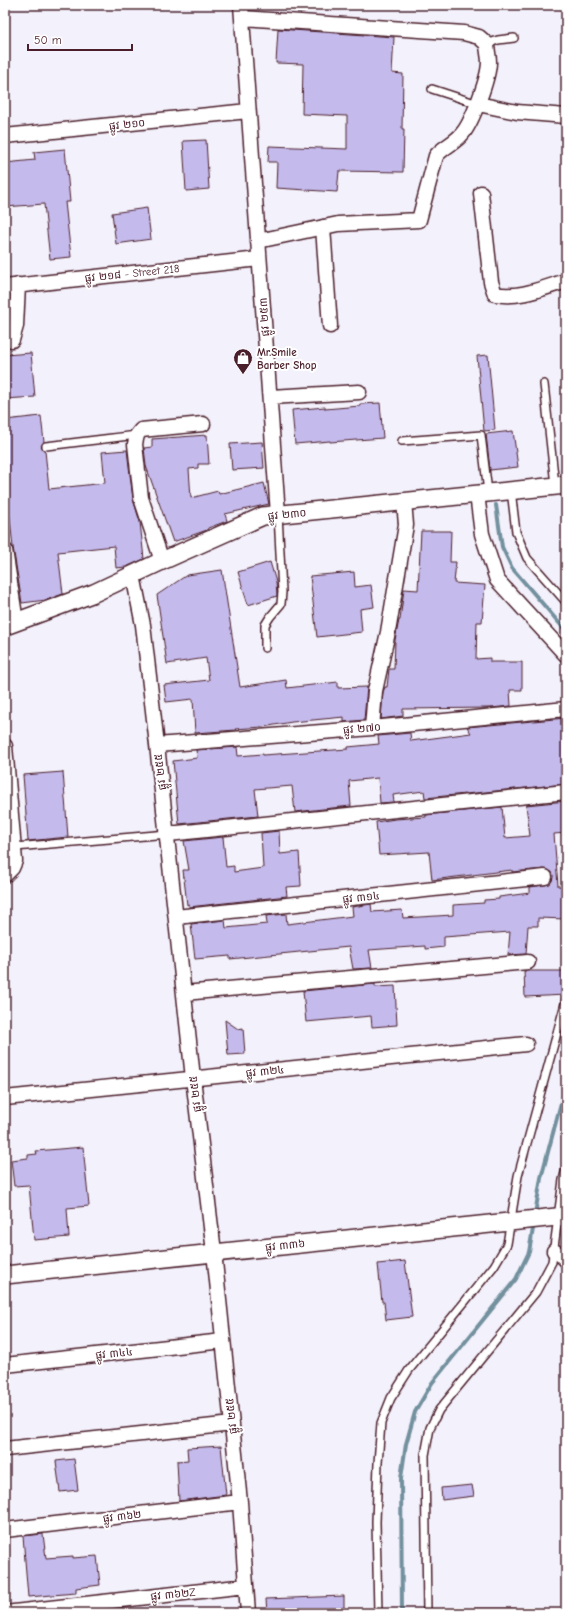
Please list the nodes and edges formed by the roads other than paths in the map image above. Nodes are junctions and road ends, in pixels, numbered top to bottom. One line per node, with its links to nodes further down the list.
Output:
1 (241, 12): 3 (street); 6 (street, ផ្លូវ ២៥៣)
2 (514, 38): 3 (lane)
3 (487, 44): 5 (street)
4 (432, 89): 5 (lane)
5 (478, 104): 7 (street); 10 (street)
6 (248, 111): 8 (street, ផ្លូវ ២១០); 11 (street, ផ្លូវ ២៥៣)
7 (566, 116)
8 (5, 136)
9 (481, 193): 13 (street)
10 (323, 227): 11 (street); 15 (street)
11 (258, 241): 12 (street, ផ្លូវ ២៥៣)
12 (259, 259): 14 (street, ផ្លូវ ២១៨ - Street 218); 19 (street, ផ្លូវ ២៥៣)
13 (566, 281)
14 (12, 286): 16 (street)
15 (330, 326)
16 (12, 340)
17 (544, 384): 24 (lane)
18 (359, 392): 19 (street)
19 (270, 397): 28 (street, ផ្លូវ ២៥៣)
20 (202, 424): 21 (street)
21 (137, 435): 23 (lane); 30 (street)
22 (402, 441): 26 (lane)
23 (46, 446)
24 (561, 485): 25 (street, ផ្លូវ ២៣០)
25 (511, 490): 26 (street, ផ្លូវ ២៣០); 32 (lane)
26 (483, 493): 27 (street, ផ្លូវ ២៣០); 35 (street)
27 (404, 501): 28 (street, ផ្លូវ ២៣០); 37 (street)
28 (278, 514): 30 (street, ផ្លូវ ២៣០); 34 (lane, ផ្លូវ ២៥៣)
29 (5, 550): 33 (street)
30 (162, 561): 31 (street, ផ្លូវ ២៣០)
31 (133, 576): 33 (street, ផ្លូវ ២៣០); 38 (street, ផ្លូវ ២៥៥)
32 (566, 602)
33 (10, 624)
34 (265, 648)
35 (566, 656)
36 (566, 709): 37 (street, ផ្លូវ ២៧០)
37 (372, 728): 38 (street, ផ្លូវ ២៧០)
38 (157, 745): 41 (street, ផ្លូវ ២៥៥)
39 (5, 746): 42 (street)
40 (566, 792): 41 (street)
41 (168, 834): 42 (lane); 45 (street, ផ្លូវ ២៥៥)
42 (15, 847): 43 (street)
43 (5, 875)
44 (545, 877): 45 (street, ផ្លូវ ៣១៤)
45 (176, 917): 47 (street, ផ្លូវ ២៥៥)
46 (528, 962): 47 (street)
47 (184, 993): 50 (street, ផ្លូវ ២៥៥)
48 (566, 1000): 54 (lane)
49 (526, 1044): 50 (street, ផ្លូវ ៣២៤)
50 (193, 1078): 51 (street, ផ្លូវ ៣២៤); 56 (street, ផ្លូវ ២៥៥)
51 (5, 1098)
52 (566, 1169): 53 (lane)
53 (560, 1216): 54 (street, ផ្លូវ ៣៣៦); 55 (lane)
54 (516, 1220): 56 (street, ផ្លូវ ៣៣៦); 68 (lane)
55 (554, 1251): 57 (street); 69 (lane)
56 (214, 1252): 58 (street, ផ្លូវ ៣៣៦); 59 (street, ផ្លូវ ២៥៥)
57 (566, 1260)
58 (5, 1275)
59 (224, 1340): 60 (street, ផ្លូវ ៣៤៤); 61 (street, ផ្លូវ ២៥៥)
60 (5, 1365)
61 (232, 1424): 62 (street); 63 (street, ផ្លូវ ២៥៥)
62 (5, 1449)
63 (240, 1502): 64 (street, ផ្លូវ ៣៦២); 65 (street, ផ្លូវ ២៥៥)
64 (5, 1530)
65 (246, 1586): 66 (street, ផ្លូវ ៣៦២Z); 67 (street, ផ្លូវ ២៥៥)
66 (5, 1613)
67 (248, 1613)
68 (378, 1613)
69 (427, 1613)
70 (451, 1613): 71 (lane)
71 (513, 1613)

